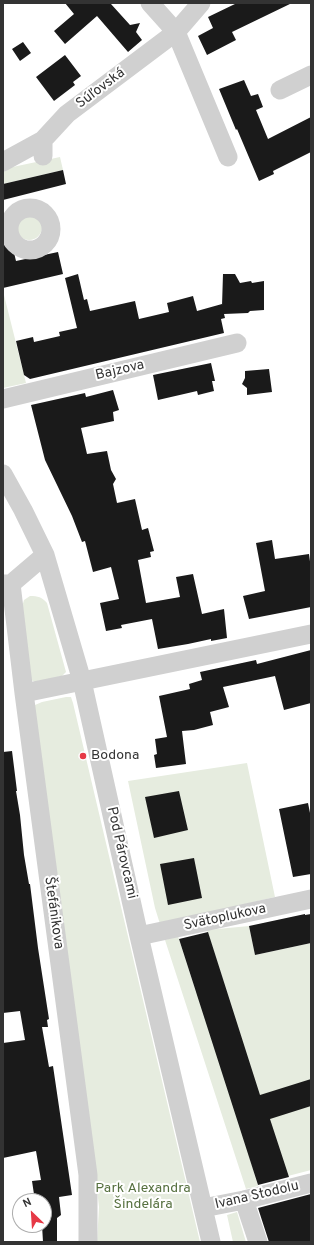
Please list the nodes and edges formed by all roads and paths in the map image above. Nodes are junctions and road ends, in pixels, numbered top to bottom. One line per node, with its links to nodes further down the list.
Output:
1 (150, 3): 3 (street)
2 (201, 3): 3 (street, Súľovská)
3 (176, 32): 6 (street); 7 (street, Súľovská)
4 (311, 75): 5 (street)
5 (280, 90)
6 (228, 157)
7 (3, 162)
8 (237, 343): 9 (street, Bajzova)
9 (3, 399)
10 (3, 474): 11 (street, Pod Párovcami)
11 (45, 555): 12 (street); 14 (street, Pod Párovcami)
12 (7, 584): 15 (street, Štefánikova)
13 (311, 634): 14 (street)
14 (82, 681): 15 (street); 17 (street, Pod Párovcami)
15 (24, 693): 21 (street, Štefánikova)
16 (311, 899): 17 (street, Svätoplukova)
17 (139, 936): 20 (street, Pod Párovcami)
18 (311, 1183): 19 (street, Ivana Stodolu)
19 (244, 1200): 20 (street, Ivana Stodolu); 23 (street)
20 (203, 1208): 22 (street, Pod Párovcami)
21 (88, 1242)
22 (211, 1242)
23 (258, 1242)

